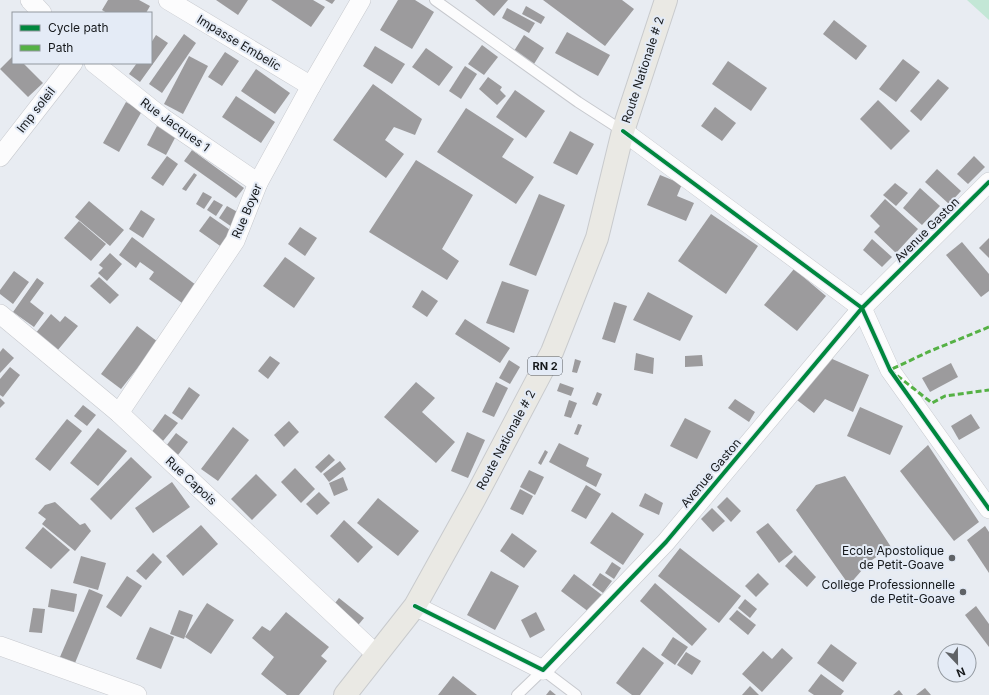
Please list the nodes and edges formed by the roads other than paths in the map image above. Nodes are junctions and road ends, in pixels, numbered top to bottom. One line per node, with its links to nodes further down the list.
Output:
1 (30, 0): 6 (street)
2 (168, 0): 9 (street, Impasse Embelic)
3 (361, 0): 9 (street, Rue Boyer)
4 (435, 0): 10 (lane)
5 (666, 0): 10 (main road, Route Nationale # 2 / RN 2)
6 (41, 12)
7 (72, 64): 11 (street, Imp soleil)
8 (95, 64): 13 (street, Rue Jacques 1)
9 (311, 86): 13 (street, Rue Boyer)
10 (623, 131): 14 (street); 18 (main road, Route Nationale # 2 / RN 2)
11 (0, 156)
12 (989, 182): 14 (street, Avenue Gaston)
13 (258, 183): 16 (street, Rue Boyer)
14 (862, 308): 17 (street); 21 (street, Avenue Gaston)
15 (0, 314): 16 (street, Rue Capois)
16 (120, 413): 20 (street, Rue Capois)
17 (989, 509)
18 (415, 606): 20 (main road, Route Nationale # 2 / RN 2); 21 (street)
19 (0, 646): 22 (street)
20 (377, 655): 23 (main road, Route Nationale # 2 / RN 2)
21 (543, 670): 24 (lane); 25 (lane)
22 (137, 695)
23 (346, 695)
24 (517, 695)
25 (576, 695)

